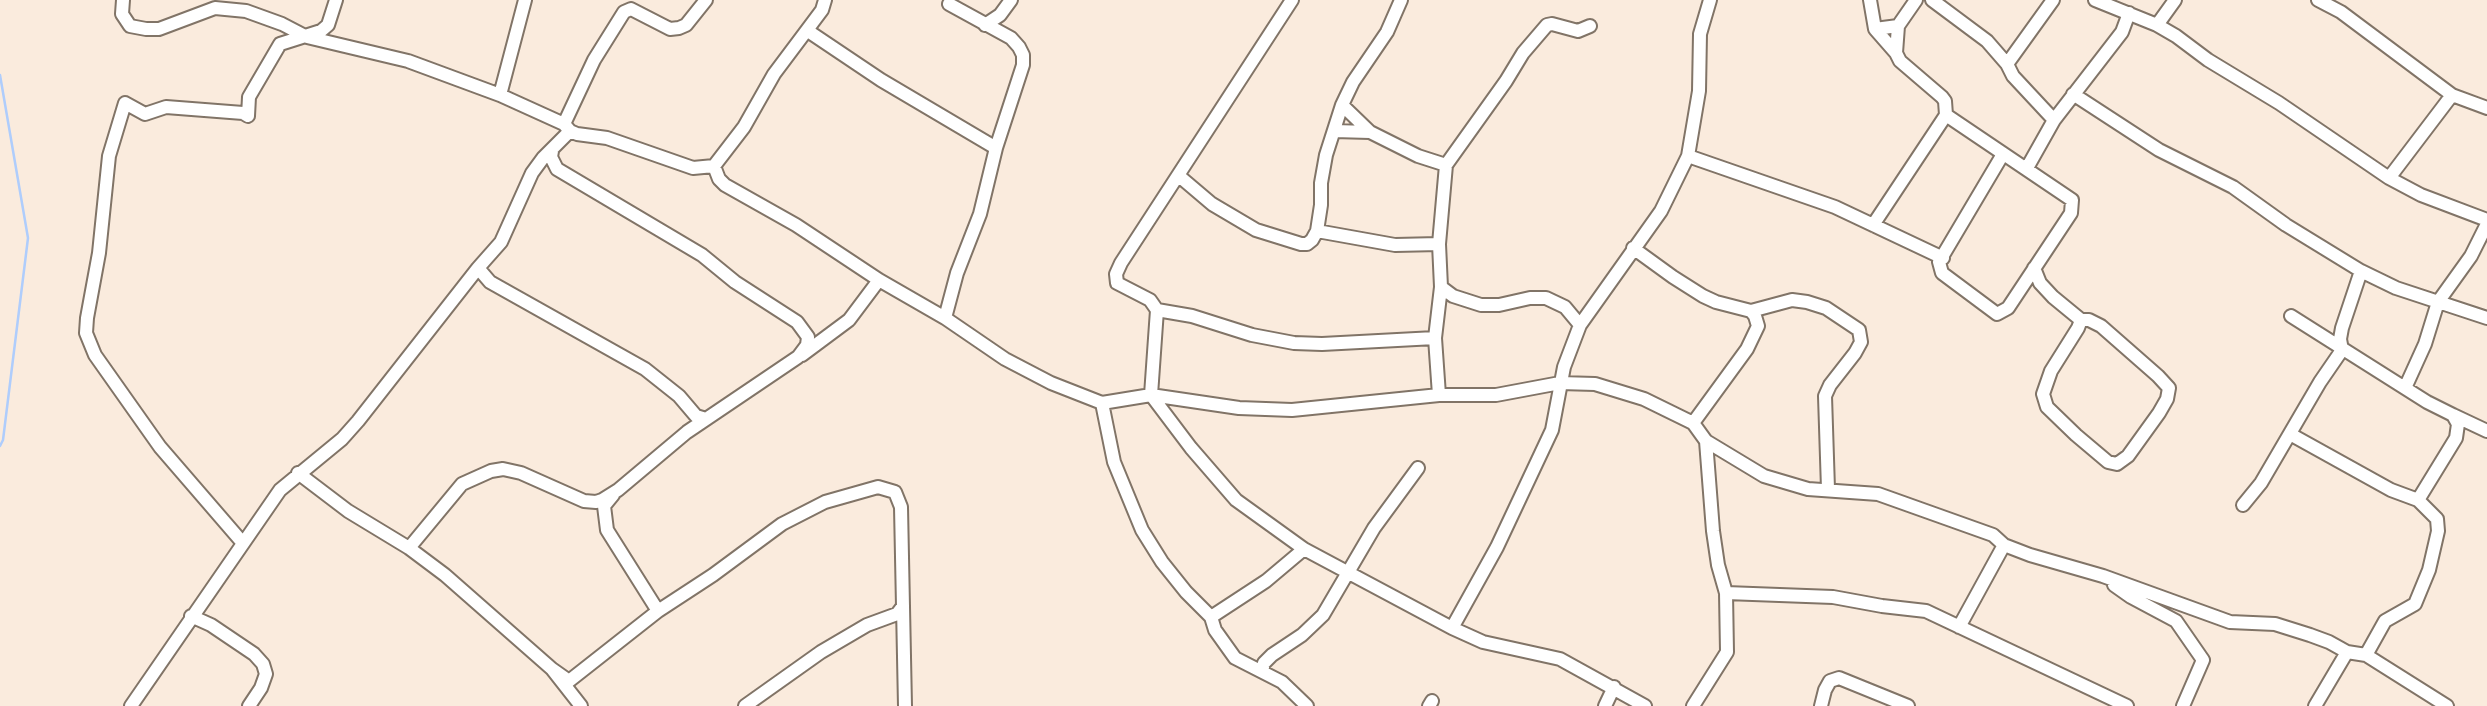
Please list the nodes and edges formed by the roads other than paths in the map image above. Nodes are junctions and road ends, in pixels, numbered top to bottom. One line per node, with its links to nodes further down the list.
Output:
1 (123, 0): 21 (street)
2 (336, 0): 28 (street)
3 (525, 0): 32 (street)
4 (706, 0): 39 (street)
5 (825, 0): 27 (street)
6 (1011, 0): 22 (street)
7 (1292, 0): 49 (street)
8 (1401, 0): 35 (street)
9 (1710, 0): 45 (street)
10 (1870, 0): 26 (street)
11 (1916, 0): 25 (street)
12 (1932, 0): 31 (street)
13 (2053, 0): 31 (street)
14 (2095, 0): 20 (street)
15 (2175, 0): 23 (street)
16 (2318, 0): 19 (street)
17 (2350, 0): 19 (street)
18 (949, 4): 22 (street)
19 (2341, 12): 34 (street)
20 (2129, 13): 23 (street); 33 (street)
21 (282, 24): 28 (street); 29 (street)
22 (985, 25): 42 (street)
23 (2157, 25): 50 (street)
24 (1591, 26): 46 (street)
25 (1898, 26): 26 (street); 30 (street)
26 (1875, 29): 30 (street)
27 (808, 31): 42 (street); 47 (street)
28 (307, 37): 29 (street); 32 (street)
29 (279, 44): 92 (street)
30 (1896, 53): 37 (street)
31 (2007, 64): 38 (street)
32 (500, 94): 39 (street)
33 (2073, 94): 38 (street); 59 (street)
34 (2452, 95): 36 (street); 50 (street)
35 (1342, 105): 40 (street); 41 (street)
36 (2487, 108)
37 (1946, 115): 44 (street); 52 (street)
38 (2054, 120): 48 (street)
39 (567, 127): 43 (street); 47 (street)
40 (1334, 131): 41 (street); 53 (street)
41 (1370, 132): 46 (street)
42 (996, 148): 66 (street)
43 (552, 151): 57 (street); 72 (street)
44 (2003, 154): 48 (street); 56 (street)
45 (1688, 156): 52 (street); 55 (street)
46 (1446, 165): 54 (street)
47 (714, 166): 60 (street)
48 (2027, 168): 58 (street)
49 (1179, 176): 53 (street); 63 (street)
50 (2389, 178): 51 (street)
51 (2487, 222): 62 (street)
52 (1873, 225): 56 (street)
53 (1317, 231): 54 (street)
54 (1439, 244): 61 (street)
55 (1633, 248): 64 (street); 69 (street)
56 (1943, 258): 58 (street)
57 (478, 268): 78 (street); 87 (street)
58 (2034, 268): 68 (street)
59 (2361, 271): 62 (street); 71 (street)
60 (879, 280): 66 (street); 72 (street)
61 (1441, 287): 69 (street); 70 (street)
62 (2438, 302): 67 (street); 74 (street)
63 (1157, 310): 70 (street); 76 (street)
64 (1751, 311): 81 (street); 88 (street)
65 (2291, 316): 71 (street)
66 (945, 318): 77 (street)
67 (2487, 318)
68 (2081, 320): 68 (street)
69 (1580, 325): 73 (street)
70 (1436, 338): 75 (street)
71 (2342, 350): 74 (street); 84 (street)
72 (798, 357): 80 (street)
73 (1560, 383): 75 (street); 81 (street); 104 (street)
74 (2405, 388): 79 (street)
75 (1439, 395): 76 (street)
76 (1151, 396): 77 (street); 95 (street)
77 (1102, 403): 102 (street)
78 (691, 412): 80 (street); 83 (street)
79 (2454, 415): 82 (street); 90 (street)
80 (706, 418): 83 (street)
81 (1693, 424): 85 (street)
82 (2487, 431)
83 (687, 432): 89 (street)
84 (2290, 434): 90 (street); 91 (street)
85 (1706, 441): 88 (street); 98 (street)
86 (1418, 468): 96 (street)
87 (298, 473): 92 (street); 94 (street)
88 (1828, 489): 93 (street)
89 (618, 490): 94 (street); 100 (street)
90 (2418, 500): 106 (street)
91 (2243, 505)
92 (242, 542): 101 (street)
93 (2004, 545): 97 (street); 103 (street)
94 (410, 548): 107 (street)
95 (1304, 549): 96 (street); 102 (street)
96 (1347, 574): 104 (street); 108 (street)
97 (2103, 576): 105 (street); 124 (street)
98 (1726, 593): 103 (street); 120 (street)
99 (903, 606): 100 (street); 115 (street); 116 (street)
100 (658, 611): 109 (street)
101 (191, 616): 112 (street); 113 (street)
102 (1211, 617): 108 (street)
103 (1959, 627): 123 (street)
104 (1452, 628): 110 (street)
105 (2347, 652): 106 (street); 125 (street)
106 (2366, 655): 126 (street)
107 (552, 669): 109 (street); 111 (street)
108 (1262, 671): 117 (street)
109 (569, 681): 111 (street)
110 (1614, 687): 118 (street); 119 (street)
111 (572, 695): 114 (street)
112 (131, 706)
113 (249, 706)
114 (581, 706)
115 (745, 706)
116 (905, 706)
117 (1307, 706)
118 (1605, 706)
119 (1645, 706)
120 (1693, 706)
121 (1821, 706): 122 (street)
122 (1908, 706)
123 (2127, 706)
124 (2183, 706)
125 (2315, 706)
126 (2447, 706)

